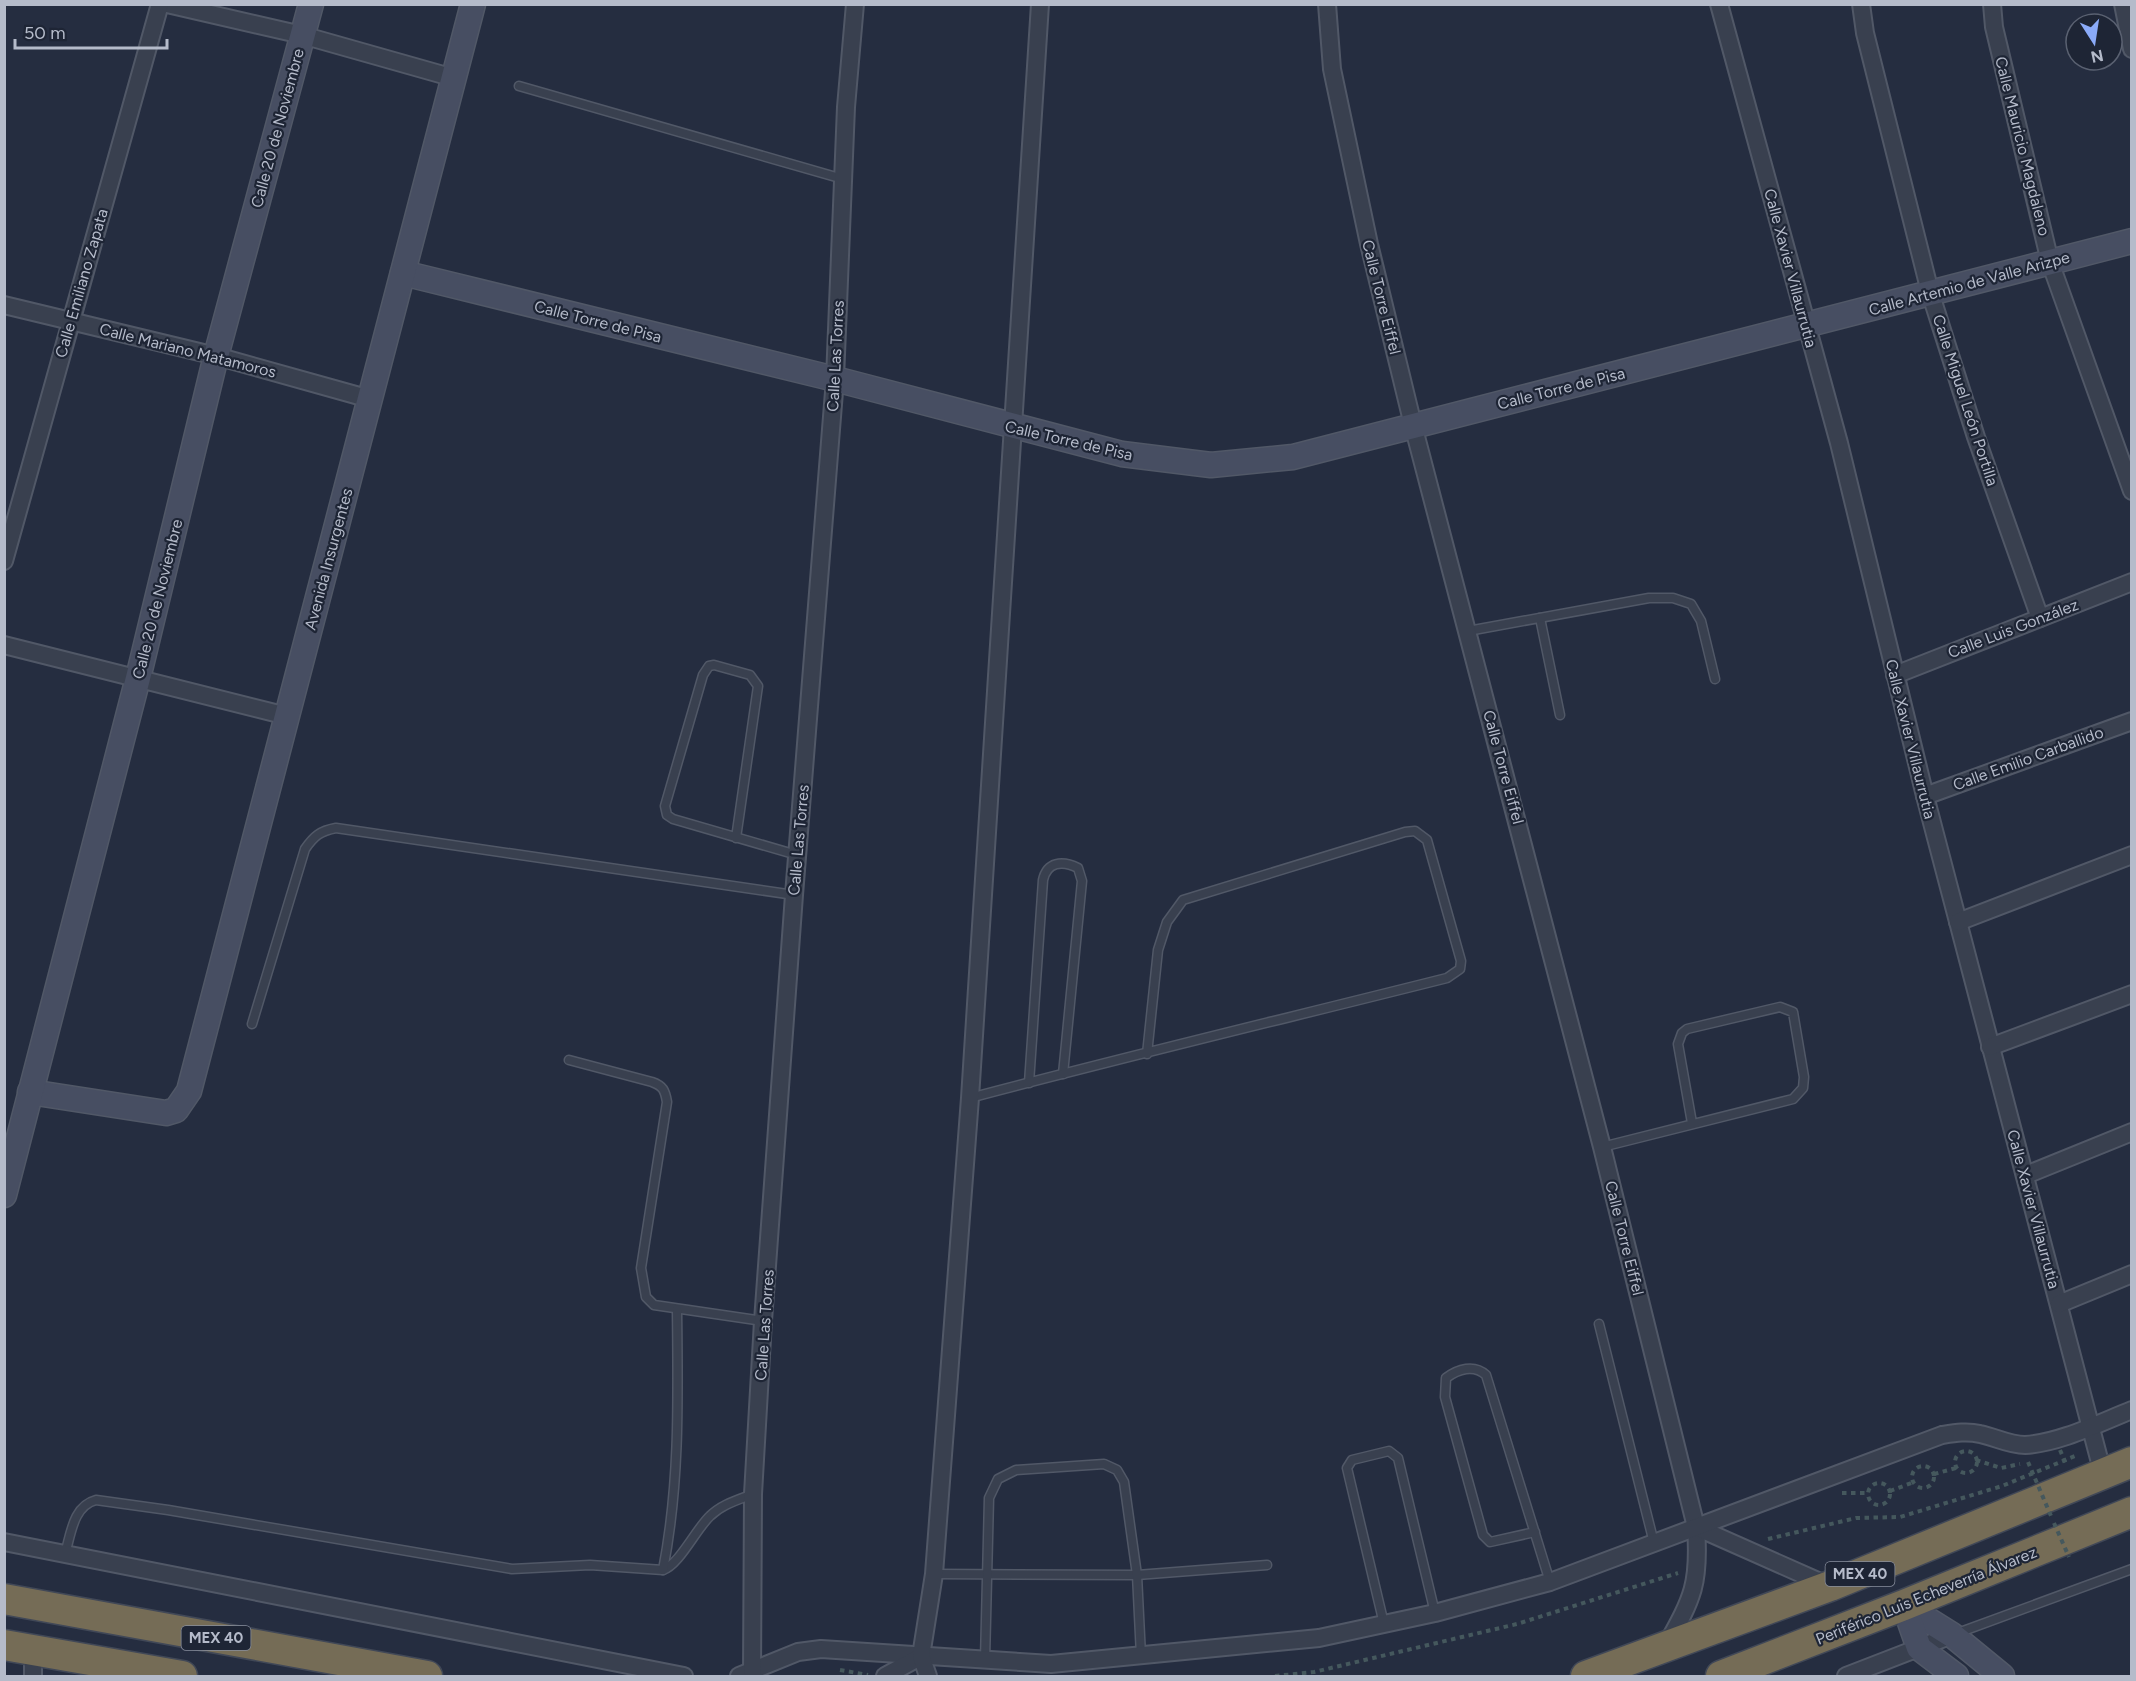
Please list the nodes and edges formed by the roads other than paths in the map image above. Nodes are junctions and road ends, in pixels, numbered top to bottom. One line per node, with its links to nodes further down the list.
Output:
1 (160, 4): 22 (street, Calle Emiliano Zapata)
2 (167, 4): 12 (street)
3 (311, 4): 12 (street, Calle 20 de Noviembre)
4 (473, 4): 14 (street, Avenida Insurgentes)
5 (855, 4): 16 (street, Calle Las Torres)
6 (1040, 4): 28 (street)
7 (1327, 4): 27 (street, Calle Torre Eiffel)
8 (1719, 4): 23 (street, Calle Xavier Villaurrutia)
9 (1861, 4): 20 (street, Calle Miguel León Portilla)
10 (1992, 4): 18 (street, Calle Mauricio Magdaleno)
11 (2123, 4): 13 (street)
12 (302, 35): 14 (street); 24 (street, Calle 20 de Noviembre)
13 (2132, 49)
14 (454, 78): 19 (street, Avenida Insurgentes)
15 (519, 86): 16 (lane)
16 (843, 179): 25 (street, Calle Las Torres)
17 (2132, 241): 18 (street, Calle Artemio de Valle Arizpe)
18 (2050, 262): 20 (street, Calle Artemio de Valle Arizpe); 29 (street, Calle Mauricio Magdaleno)
19 (404, 273): 25 (street, Calle Torre de Pisa); 26 (street, Avenida Insurgentes)
20 (1930, 292): 23 (street, Calle Artemio de Valle Arizpe); 33 (street, Calle Miguel León Portilla)
21 (4, 305): 22 (street, Calle Mariano Matamoros)
22 (70, 321): 24 (street, Calle Mariano Matamoros); 30 (street, Calle Emiliano Zapata)
23 (1808, 326): 27 (street, Calle Torre de Pisa); 36 (street, Calle Xavier Villaurrutia)
24 (216, 356): 26 (street, Calle Mariano Matamoros); 37 (street, Calle 20 de Noviembre)
25 (835, 379): 28 (street, Calle Torre de Pisa); 44 (street, Calle Las Torres)
26 (370, 399): 40 (street, Avenida Insurgentes)
27 (1413, 425): 28 (street, Calle Torre de Pisa); 34 (street, Calle Torre Eiffel)
28 (1015, 427): 56 (street)
29 (2132, 491)
30 (4, 561)
31 (2132, 582): 33 (street, Calle Luis González)
32 (1540, 618): 34 (lane); 38 (lane); 39 (lane)
33 (2040, 618): 36 (street, Calle Luis González)
34 (1468, 631): 59 (street, Calle Torre Eiffel)
35 (4, 645): 37 (street)
36 (1895, 675): 42 (street, Calle Xavier Villaurrutia)
37 (138, 678): 40 (street); 55 (street, Calle 20 de Noviembre)
38 (1715, 679)
39 (1560, 715)
40 (287, 716): 55 (street, Avenida Insurgentes)
41 (2132, 721): 42 (street, Calle Emilio Carballido)
42 (1925, 796): 47 (street, Calle Xavier Villaurrutia)
43 (736, 838): 43 (lane); 44 (lane)
44 (797, 855): 46 (street, Calle Las Torres)
45 (2132, 855): 47 (street)
46 (794, 895): 49 (lane); 65 (street, Calle Las Torres)
47 (1958, 922): 50 (street, Calle Xavier Villaurrutia)
48 (2132, 994): 50 (street)
49 (252, 1024)
50 (1990, 1047): 60 (street, Calle Xavier Villaurrutia)
51 (1147, 1054): 51 (lane); 53 (lane)
52 (569, 1060): 64 (lane)
53 (1063, 1074): 54 (lane); 54 (lane)
54 (1029, 1083): 56 (lane)
55 (30, 1092): 61 (street, Calle 20 de Noviembre)
56 (970, 1098): 82 (street)
57 (1692, 1123): 57 (lane); 59 (lane)
58 (2132, 1132): 60 (street)
59 (1602, 1146): 73 (street, Calle Torre Eiffel)
60 (2026, 1175): 63 (street, Calle Xavier Villaurrutia)
61 (4, 1195)
62 (2132, 1274): 63 (street)
63 (2059, 1304): 68 (street, Calle Xavier Villaurrutia)
64 (677, 1309): 65 (lane); 81 (lane)
65 (763, 1321): 71 (street, Calle Las Torres)
66 (1599, 1324): 76 (lane)
67 (2132, 1410): 68 (street)
68 (2088, 1427): 70 (street, Calle Xavier Villaurrutia); 73 (street)
69 (2132, 1462): 70 (highway, MEX 40)
70 (2103, 1474): 77 (highway, MEX 40)
71 (753, 1494): 81 (lane); 98 (street, Calle Las Torres)
72 (2132, 1512): 88 (highway, Periférico Luis Echeverría Álvarez / MEX 40)
73 (1696, 1527): 76 (street); 86 (street); 93 (street, Calle Torre Eiffel)
74 (1535, 1532): 74 (lane); 85 (lane)
75 (4, 1542): 78 (street)
76 (1654, 1544): 85 (street)
77 (1935, 1544): 86 (highway, MEX 40); 88 (highway)
78 (65, 1554): 81 (lane); 101 (street)
79 (1267, 1565): 84 (lane)
80 (2132, 1569): 91 (lane)
81 (663, 1570)
82 (934, 1574): 83 (lane); 94 (street)
83 (986, 1574): 84 (lane); 84 (lane); 97 (lane)
84 (1137, 1575): 95 (lane)
85 (1550, 1582): 89 (street)
86 (1830, 1587): 88 (highway); 93 (highway, MEX 40)
87 (4, 1599): 100 (highway, MEX 40)
88 (1904, 1605): 91 (street); 92 (street); 105 (highway, Periférico Luis Echeverría Álvarez / MEX 40)
89 (1436, 1613): 90 (street); 90 (lane)
90 (1384, 1624): 95 (street)
91 (1952, 1635): 92 (street); 108 (street)
92 (1919, 1648): 106 (street); 107 (street)
93 (1664, 1649): 104 (highway, MEX 40)
94 (921, 1656): 97 (street); 98 (street); 102 (street); 103 (street)
95 (1141, 1656): 97 (street)
96 (23, 1657): 99 (highway)
97 (985, 1660)
98 (748, 1675)
99 (183, 1677)
100 (427, 1677)
101 (684, 1677)
102 (885, 1677)
103 (928, 1677)
104 (1586, 1677)
105 (1721, 1677)
106 (1846, 1677)
107 (1956, 1677)
108 (2002, 1677)

